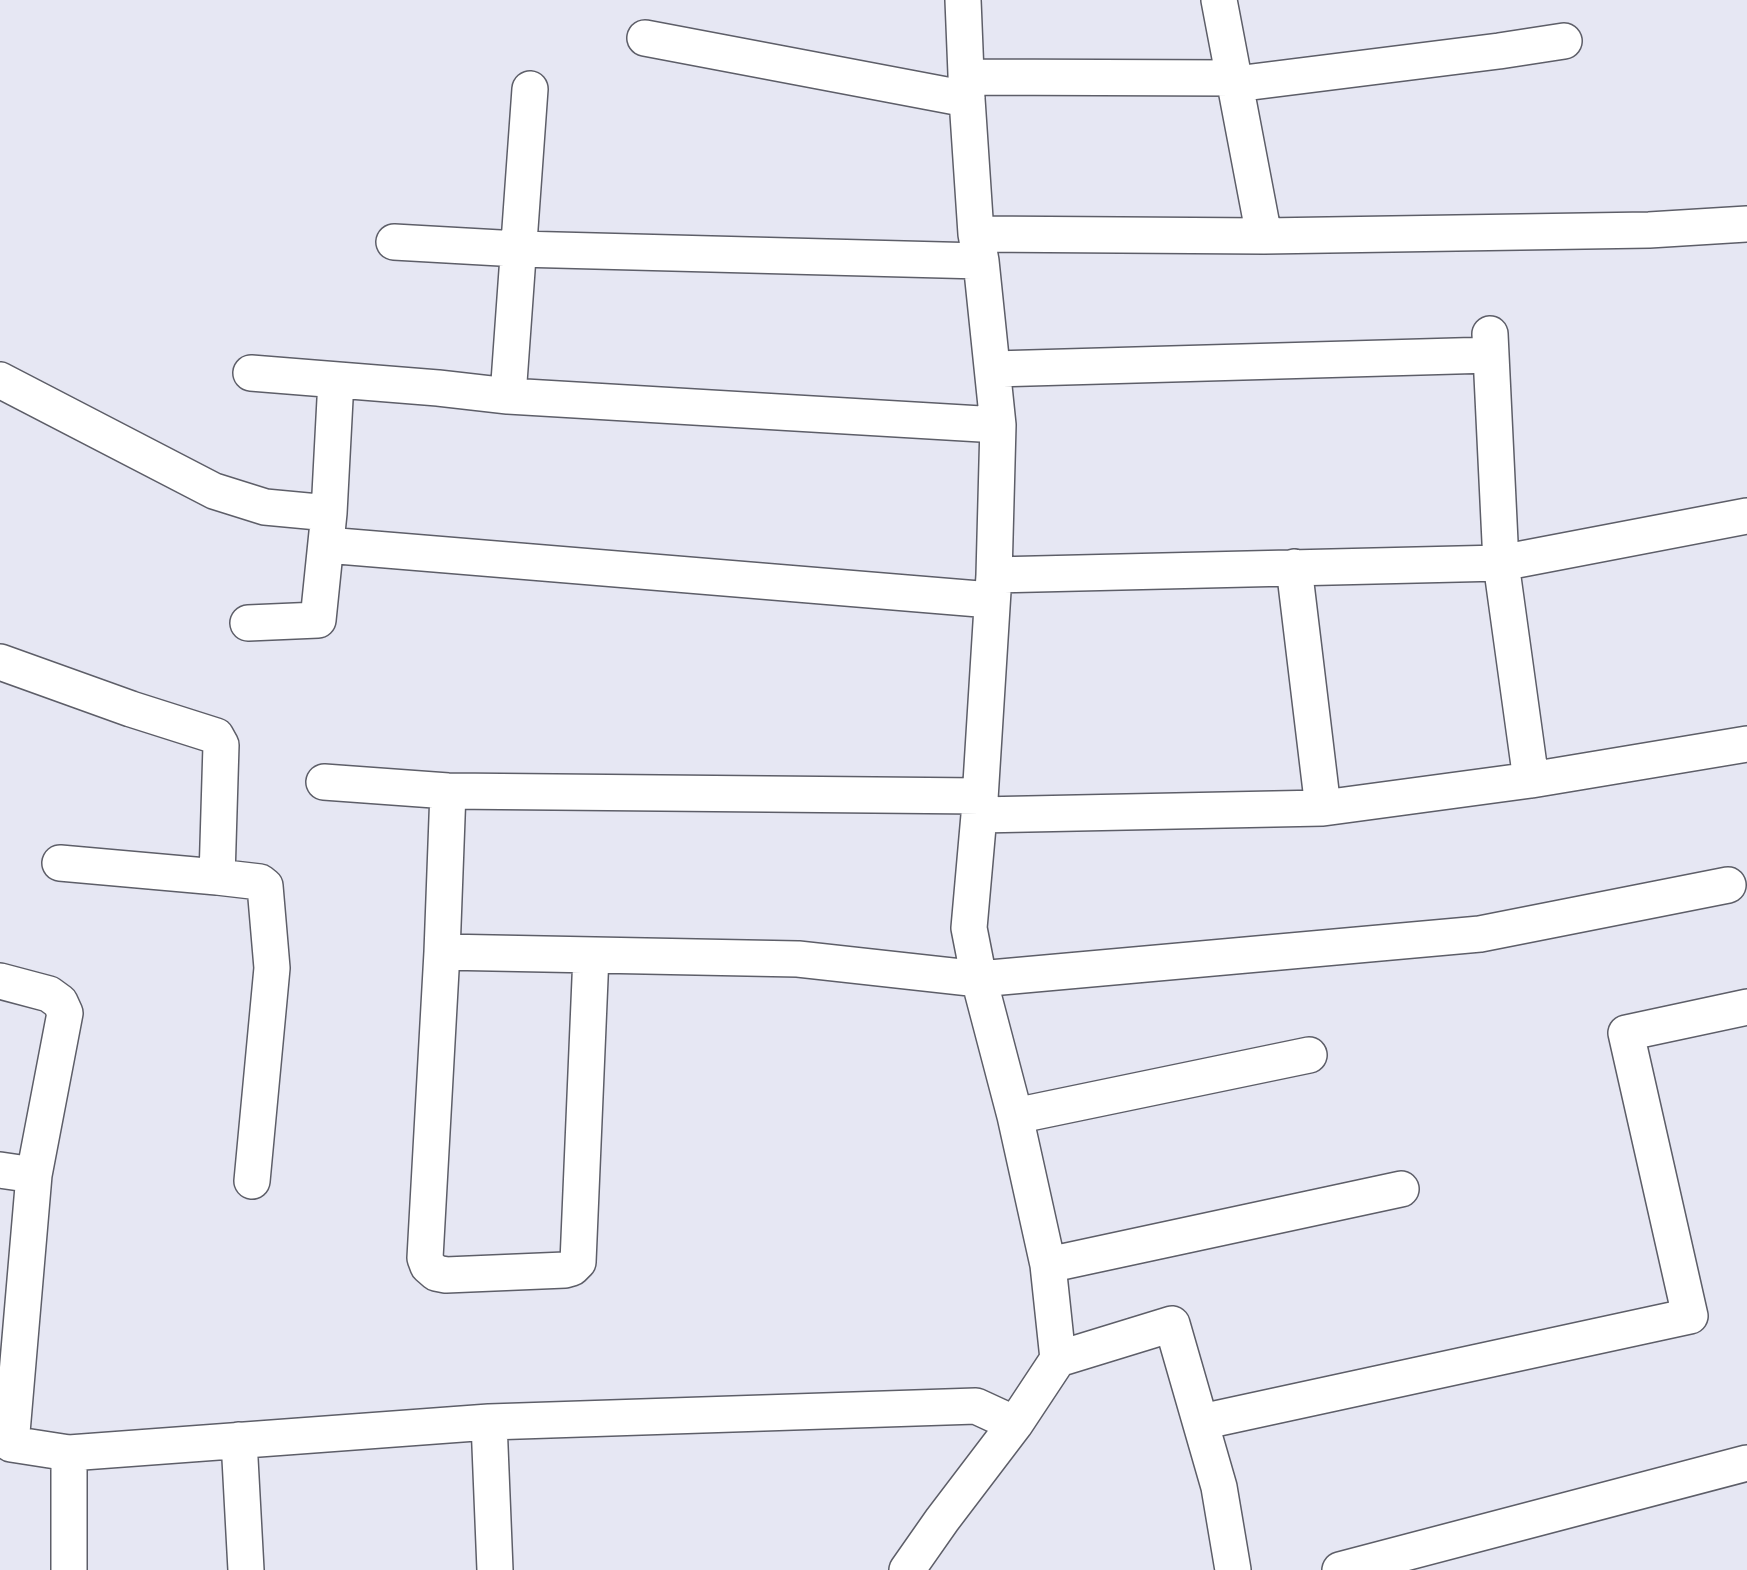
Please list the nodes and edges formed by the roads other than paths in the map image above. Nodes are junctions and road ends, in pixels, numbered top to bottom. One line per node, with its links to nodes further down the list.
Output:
1 (964, 0): 6 (street)
2 (1219, 0): 5 (street)
3 (645, 38): 6 (street)
4 (1564, 41): 5 (street)
5 (1235, 81): 6 (street); 9 (street)
6 (967, 88): 11 (street)
7 (530, 89): 12 (street)
8 (1747, 225): 9 (street)
9 (1264, 236): 11 (street)
10 (394, 242): 12 (street)
11 (979, 248): 12 (street); 13 (street)
12 (518, 249): 17 (street)
13 (993, 369): 18 (street); 21 (street)
14 (251, 373): 16 (street)
15 (0, 380): 20 (street)
16 (336, 380): 17 (street); 20 (street)
17 (508, 396): 18 (street)
18 (998, 425): 23 (street)
19 (1747, 516): 21 (street)
20 (327, 529): 23 (street); 24 (street)
21 (1501, 564): 22 (street); 27 (street)
22 (1294, 567): 23 (street); 31 (street)
23 (993, 587): 30 (street)
24 (248, 623)
25 (0, 662): 33 (street)
26 (1747, 744): 27 (street)
27 (1531, 780): 31 (street)
28 (324, 782): 29 (street)
29 (448, 791): 30 (street); 35 (street)
30 (979, 806): 31 (street); 37 (street)
31 (1323, 808)
32 (60, 863): 33 (street)
33 (217, 877): 44 (street)
34 (1728, 886): 37 (street)
35 (442, 952): 36 (street); 36 (street)
36 (591, 955): 37 (street)
37 (979, 979): 41 (street)
38 (0, 981): 43 (street)
39 (1747, 1007): 49 (street)
40 (1309, 1055): 41 (street)
41 (1015, 1116): 46 (street)
42 (0, 1170): 43 (street)
43 (34, 1175): 52 (street)
44 (252, 1181)
45 (1401, 1189): 46 (street)
46 (1048, 1265): 47 (street)
47 (1058, 1359): 49 (street); 50 (street)
48 (489, 1422): 50 (street); 51 (street); 57 (street)
49 (1201, 1422): 59 (street)
50 (1015, 1424): 58 (street)
51 (239, 1440): 53 (street); 56 (street)
52 (6, 1445): 53 (street)
53 (69, 1453): 55 (street)
54 (1747, 1464): 60 (street)
55 (69, 1570)
56 (246, 1570)
57 (495, 1570)
58 (907, 1570)
59 (1233, 1570)
60 (1340, 1570)

